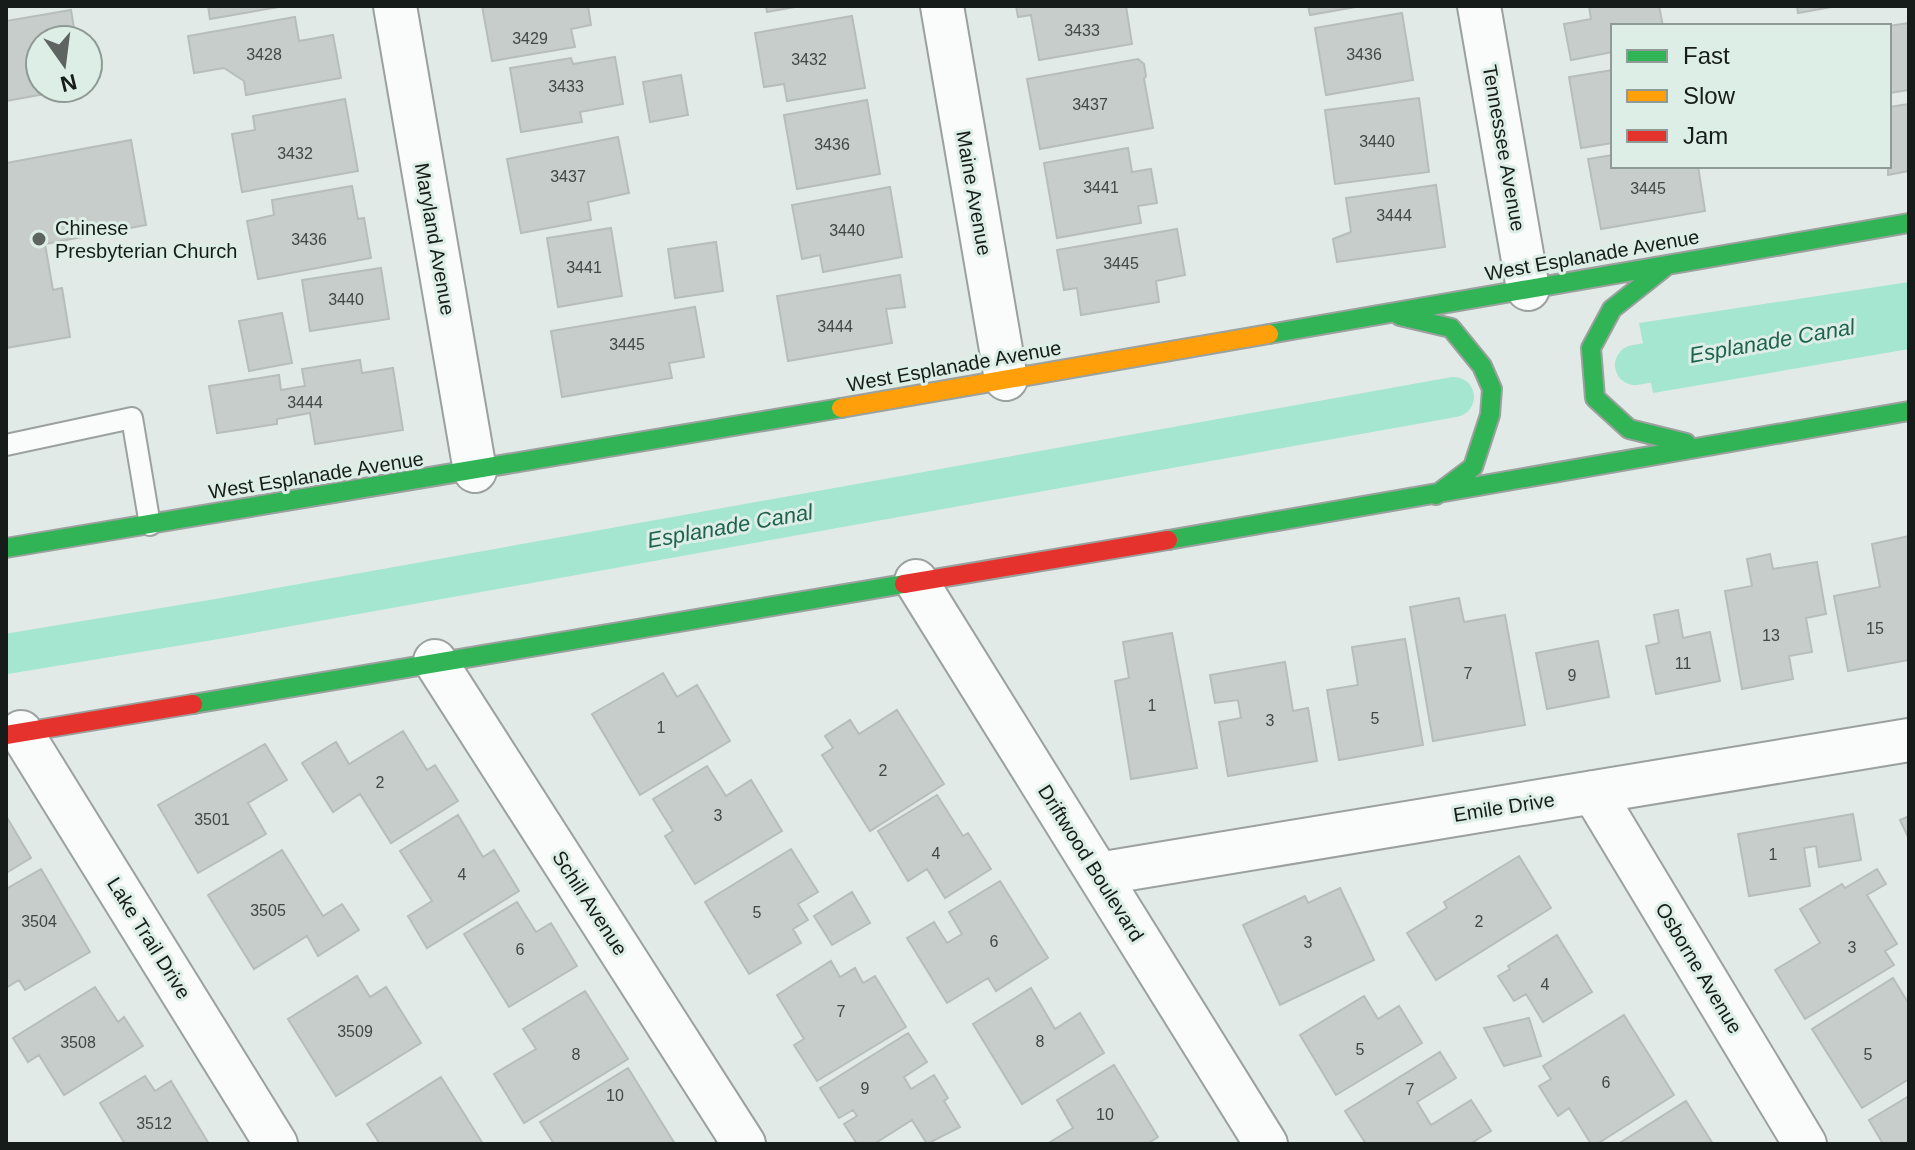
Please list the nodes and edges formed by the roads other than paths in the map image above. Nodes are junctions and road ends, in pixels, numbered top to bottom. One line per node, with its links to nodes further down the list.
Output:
1 (395, 6): 12 (street, Maryland Avenue)
2 (942, 6): 8 (street, Maine Avenue)
3 (1479, 6): 6 (street, Tennessee Avenue)
4 (1909, 223): 5 (main road, West Esplanade Avenue)
5 (1670, 263): 6 (main road, West Esplanade Avenue); 11 (main road)
6 (1528, 289): 7 (main road, West Esplanade Avenue)
7 (1386, 313): 8 (main road, West Esplanade Avenue); 13 (main road)
8 (1006, 379): 12 (main road, West Esplanade Avenue)
9 (1909, 411): 11 (main road)
10 (6, 445): 14 (lane)
11 (1703, 447): 13 (main road)
12 (475, 471): 14 (main road, West Esplanade Avenue)
13 (1436, 495): 16 (main road)
14 (150, 525): 15 (main road, West Esplanade Avenue)
15 (6, 548)
16 (916, 581): 17 (main road); 21 (street, Driftwood Boulevard)
17 (435, 661): 18 (main road); 23 (street, Schill Avenue)
18 (14, 734): 22 (street, Lake Trail Drive)
19 (1909, 740): 20 (street, Emile Drive)
20 (1593, 792): 21 (street, Emile Drive); 25 (street, Osborne Avenue)
21 (1098, 874): 24 (street, Driftwood Boulevard)
22 (276, 1144)
23 (744, 1144)
24 (1266, 1144)
25 (1805, 1144)

